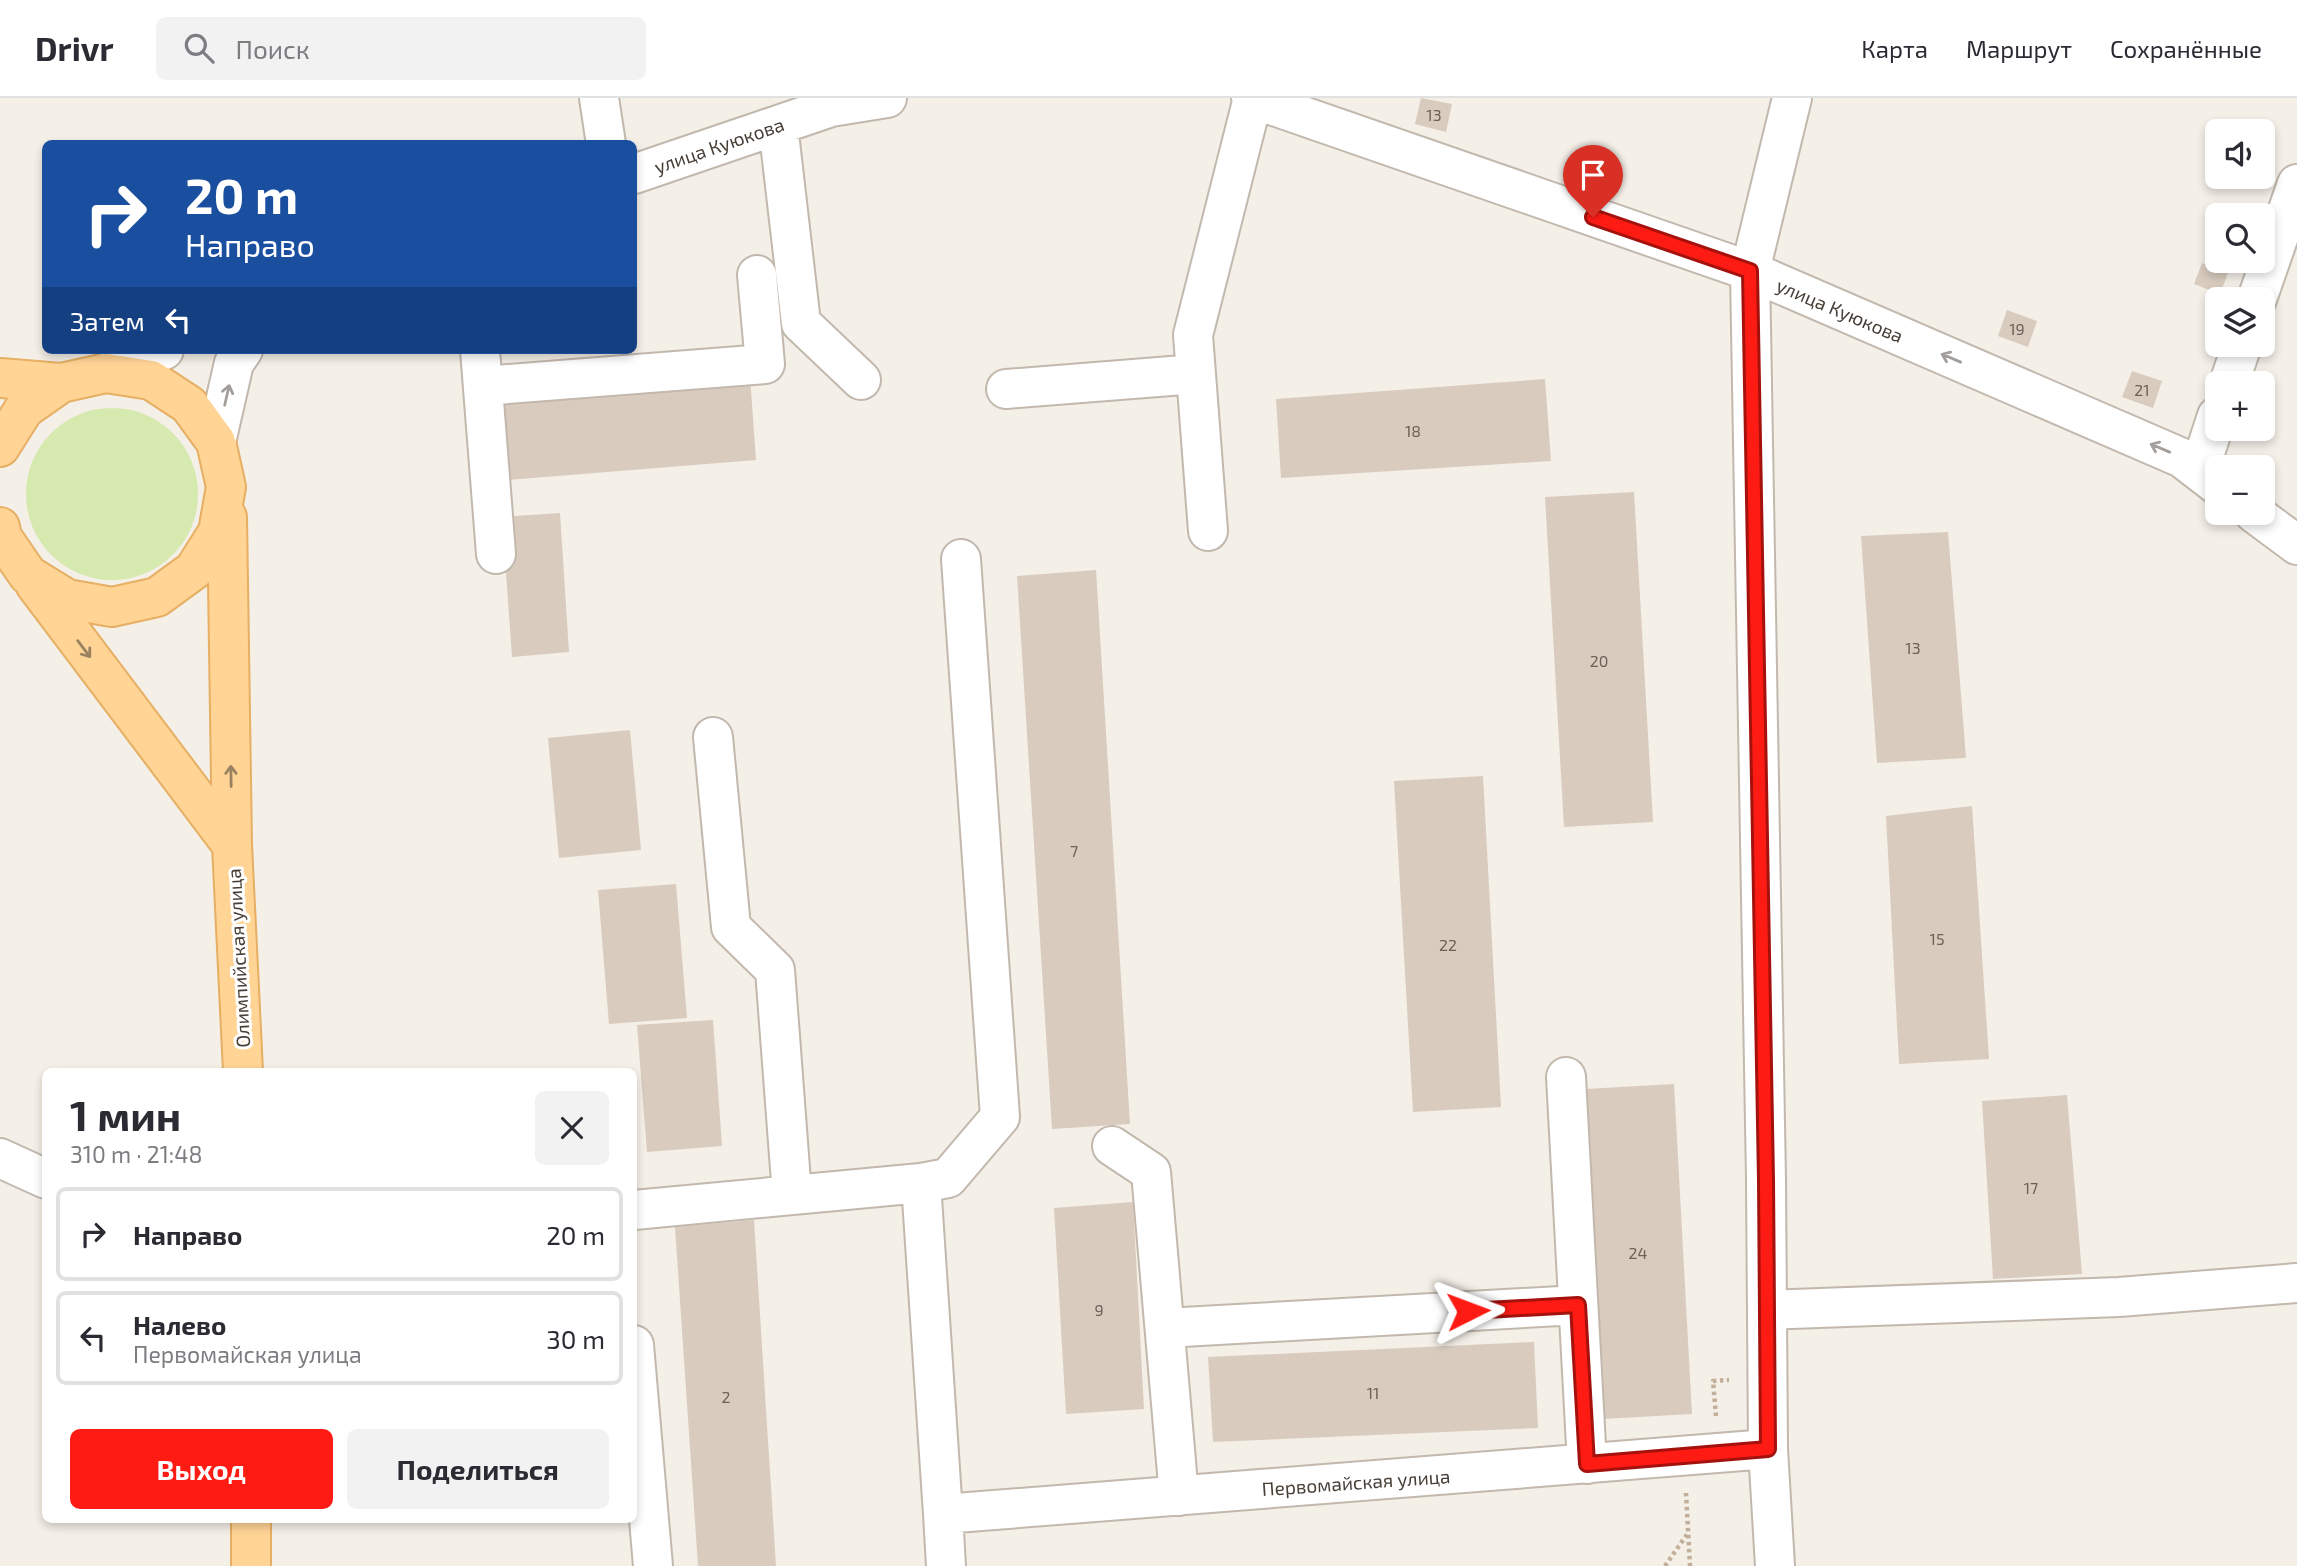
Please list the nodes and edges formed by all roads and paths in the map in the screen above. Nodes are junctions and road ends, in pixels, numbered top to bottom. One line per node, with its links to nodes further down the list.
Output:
1 (599, 98): 6 (street)
2 (887, 98): 5 (street, улица Куюкова)
3 (1252, 98): 9 (street, улица Куюкова); 16 (street)
4 (1791, 98): 9 (street)
5 (778, 125): 7 (street, улица Куюкова); 18 (street)
6 (605, 140)
7 (637, 173)
8 (2297, 184): 11 (street)
9 (1750, 271): 23 (street, улица Куюкова, one-way to 9); 44 (street)
10 (757, 275): 14 (street)
11 (2262, 287)
12 (154, 354): 15 (street)
13 (240, 354): 21 (street, one-way to 13)
14 (482, 368): 29 (street)
15 (106, 373): 19 (main road); 21 (main road)
16 (1196, 374): 20 (street); 26 (street)
17 (0, 378): 19 (main road)
18 (862, 380)
19 (61, 383): 22 (main road)
20 (1006, 389)
21 (216, 442): 24 (main road)
22 (0, 447)
23 (2205, 476)
24 (226, 487): 31 (main road); 33 (main road, Олимпийская улица, one-way to 24)
25 (2270, 525): 28 (street)
26 (1208, 531)
27 (1, 533): 31 (main road)
28 (2297, 545)
29 (496, 554)
30 (961, 559): 39 (street)
31 (28, 575): 33 (main road, one-way to 33)
32 (713, 737): 40 (street)
33 (232, 845): 34 (main road, Олимпийская улица)
34 (243, 1068)
35 (1566, 1077): 43 (street)
36 (1112, 1146): 45 (street)
37 (0, 1158): 38 (street)
38 (42, 1177)
39 (921, 1183): 40 (street); 50 (street)
40 (792, 1195): 41 (street)
41 (637, 1210)
42 (2297, 1283): 44 (street)
43 (1578, 1305): 45 (street); 48 (street)
44 (1767, 1310): 47 (street)
45 (1165, 1328): 49 (street)
46 (637, 1380): 54 (street)
47 (1768, 1449): 48 (street, Первомайская улица); 57 (street)
48 (1587, 1464): 49 (street, Первомайская улица)
49 (1180, 1496): 50 (street, Первомайская улица)
50 (943, 1514): 55 (street)
51 (250, 1523): 53 (main road)
52 (1688, 1533): 56 (path)
53 (251, 1566)
54 (653, 1566)
55 (946, 1566)
56 (1665, 1566)
57 (1775, 1566)

